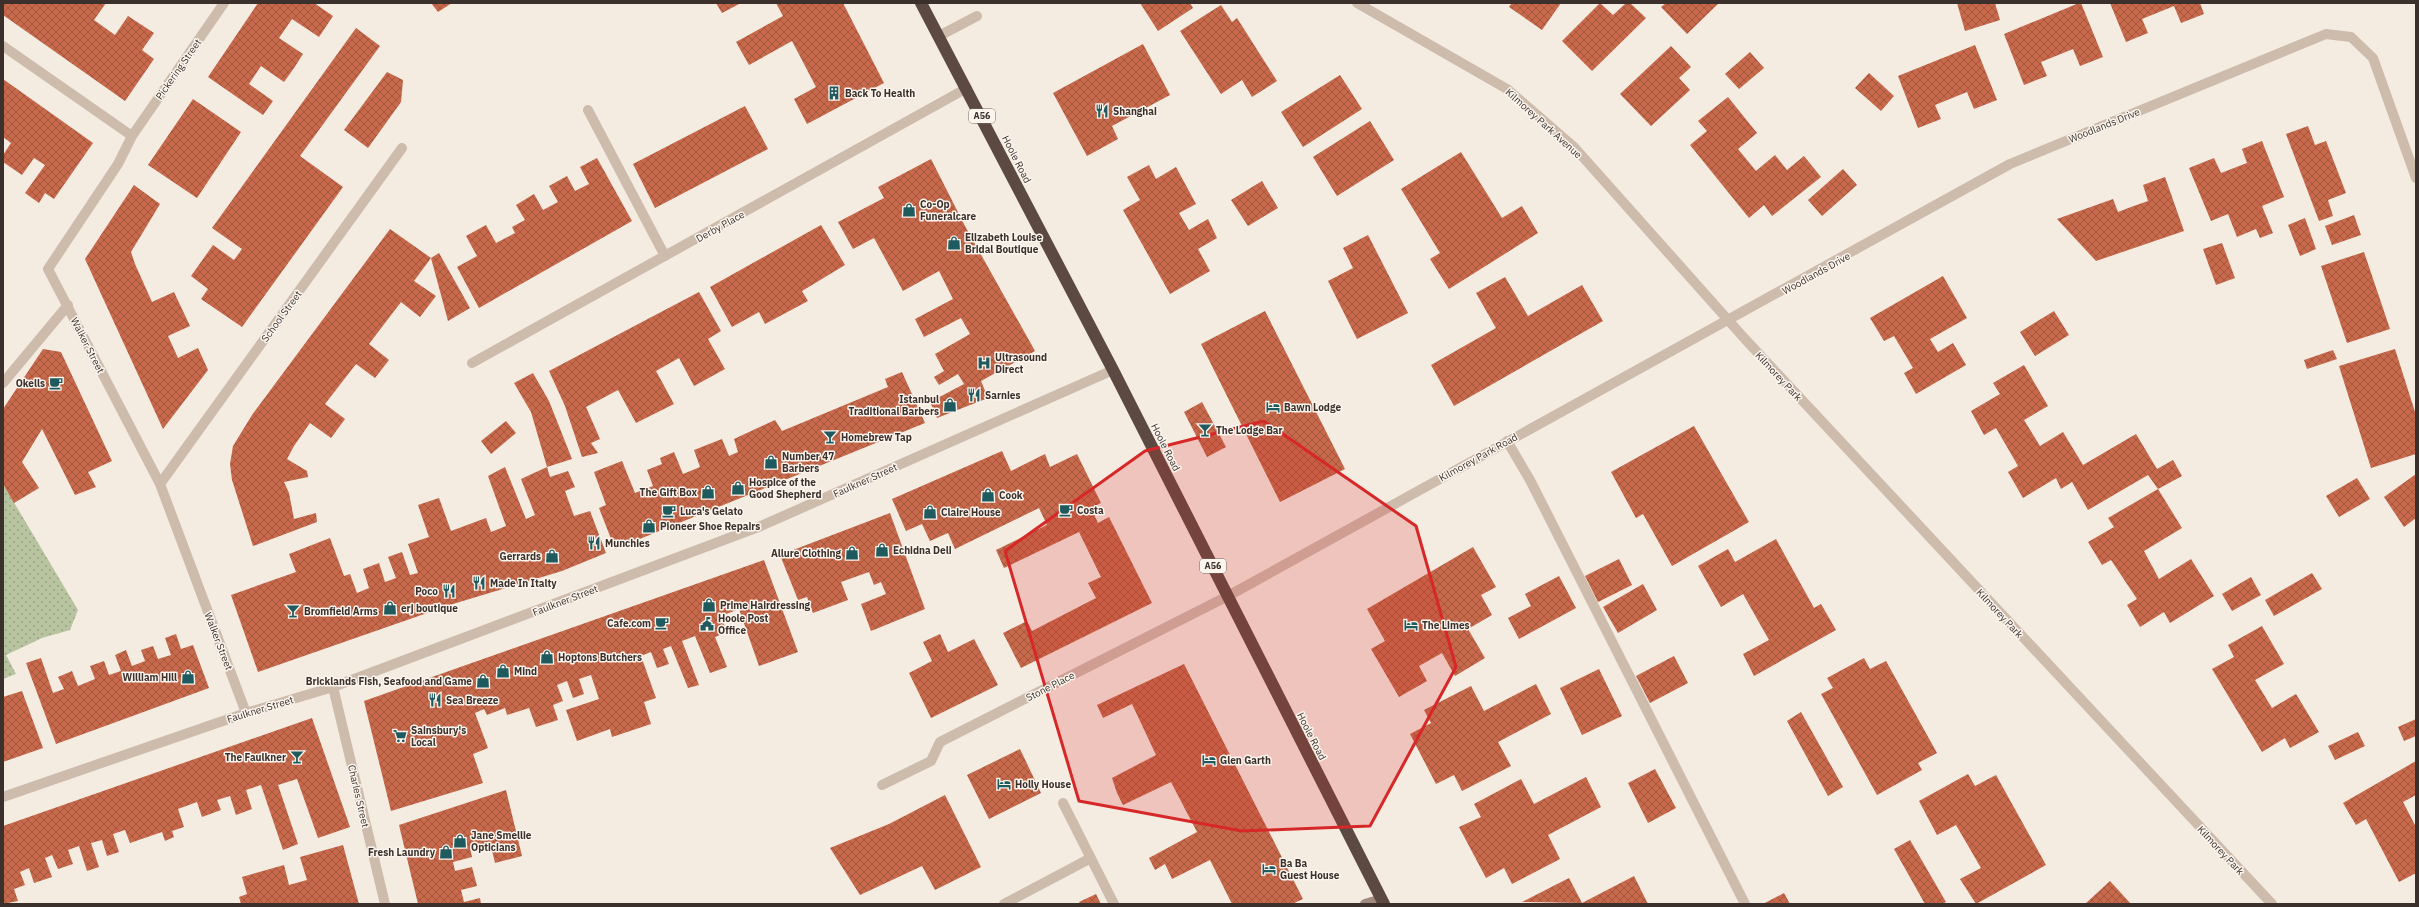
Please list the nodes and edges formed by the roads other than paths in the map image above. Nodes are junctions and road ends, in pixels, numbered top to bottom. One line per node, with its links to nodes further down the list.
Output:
1 (224, 3): 9 (street, Pickering Street)
2 (921, 3): 5 (highway, Hoole Road / A56)
3 (1357, 3): 14 (street, Kilmorey Park Avenue)
4 (976, 16): 5 (street)
5 (939, 36): 7 (highway, Hoole Road / A56)
6 (3, 46): 9 (street)
7 (967, 88): 12 (street, Derby Place); 16 (highway, Hoole Road / A56)
8 (588, 110): 12 (street)
9 (132, 136): 13 (street, Walker Street)
10 (402, 148): 19 (street, School Street)
11 (2416, 178): 14 (street, Woodlands Drive)
12 (665, 256): 15 (street, Derby Place)
13 (68, 305): 17 (street); 19 (street, Walker Street)
14 (1728, 321): 18 (street, Kilmorey Park Road); 33 (street, Kilmorey Park)
15 (472, 363)
16 (1113, 370): 20 (highway, Hoole Road / A56); 21 (street, Faulkner Street)
17 (3, 383)
18 (1507, 441): 20 (street, Kilmorey Park Road); 32 (street)
19 (160, 484): 22 (street, Walker Street)
20 (1228, 596): 23 (street, Stone Place); 27 (highway, Hoole Road / A56)
21 (333, 687): 22 (street, Faulkner Street); 28 (street, Charles Street)
22 (246, 713): 24 (street, Faulkner Street)
23 (882, 786)
24 (3, 797)
25 (1064, 803): 26 (street)
26 (1091, 858): 29 (street); 30 (street)
27 (1383, 902): 31 (street)
28 (385, 904)
29 (1004, 904)
30 (1114, 904)
31 (1365, 904)
32 (1745, 904)
33 (2272, 904)

